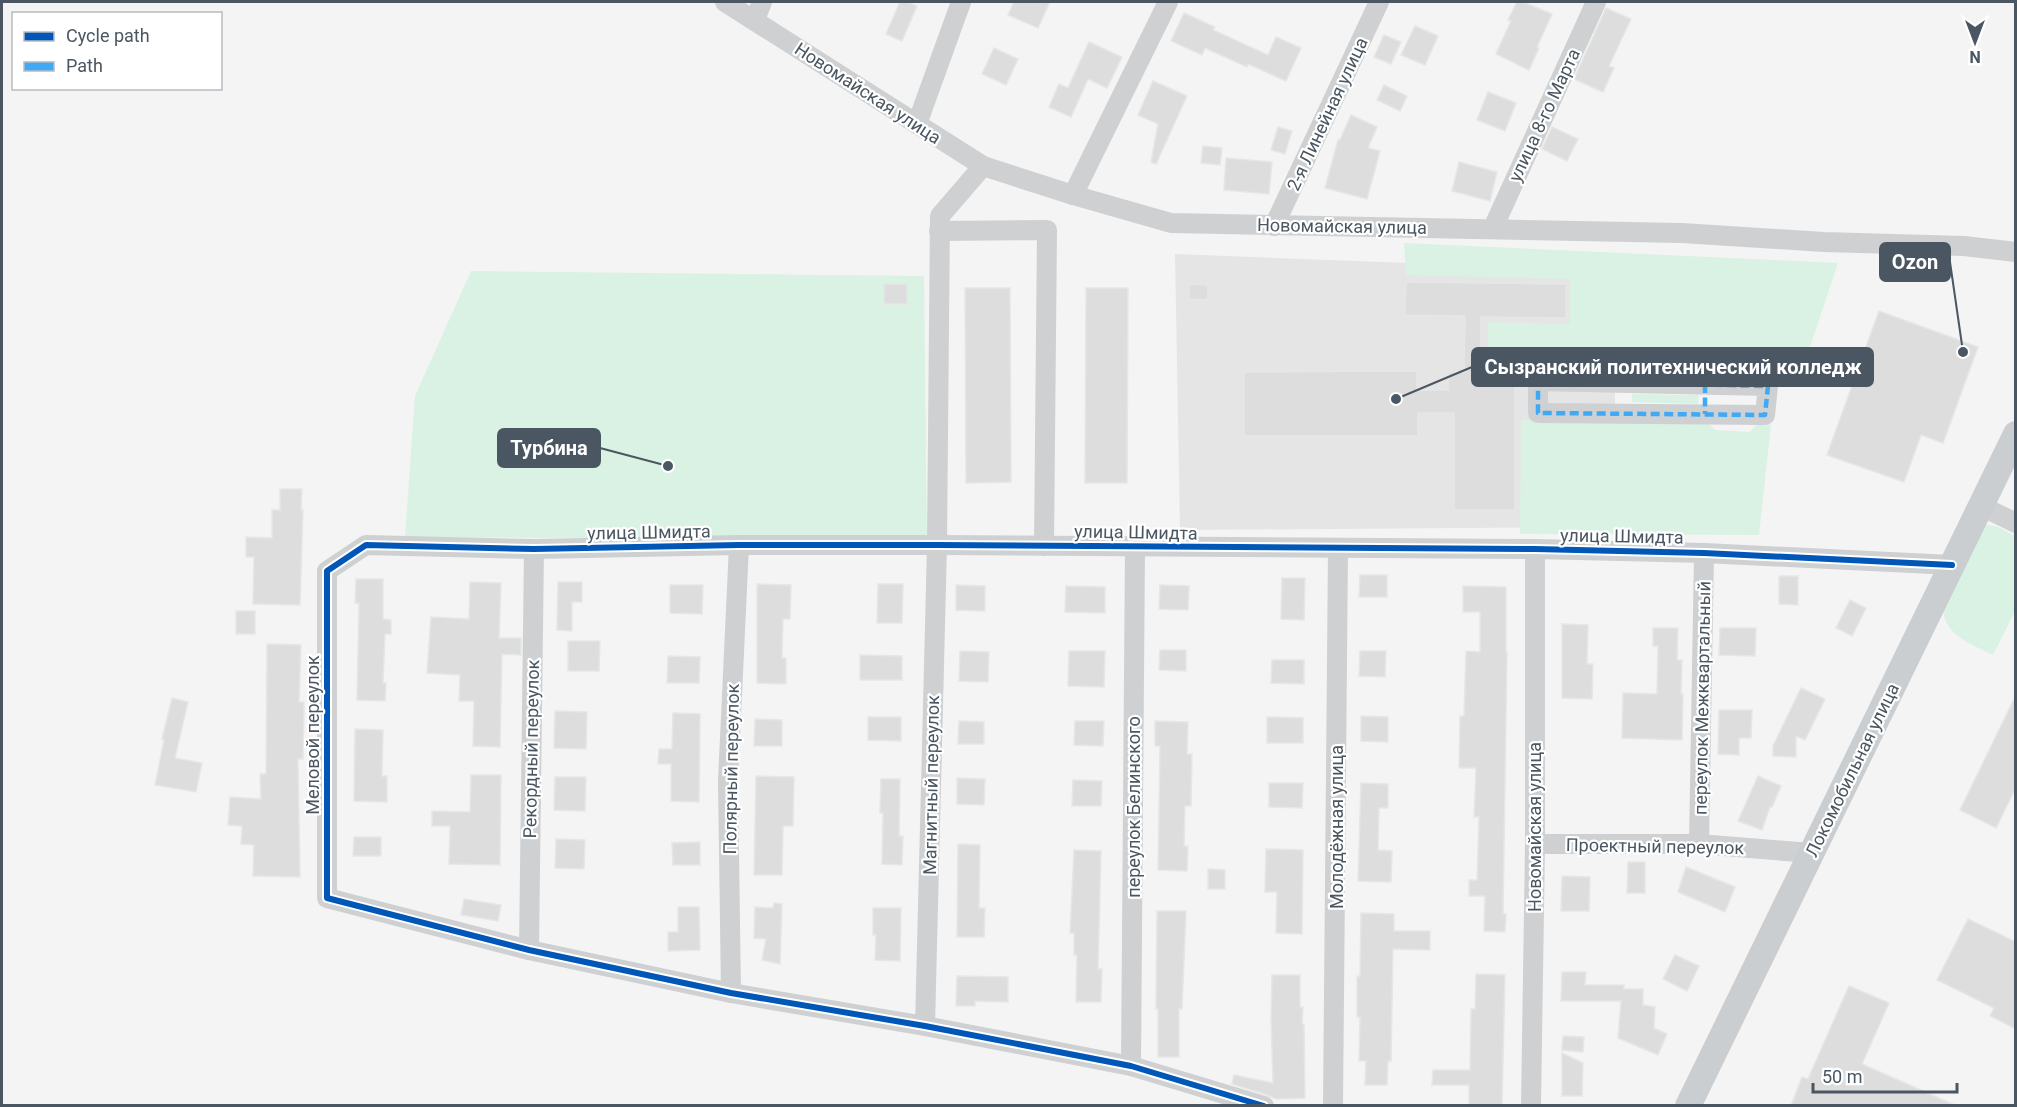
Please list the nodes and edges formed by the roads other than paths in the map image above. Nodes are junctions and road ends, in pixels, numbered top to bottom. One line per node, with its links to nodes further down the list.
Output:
1 (725, 2): 7 (street, Новомайская улица)
2 (762, 2): 7 (street)
3 (961, 2): 8 (street)
4 (1168, 2): 10 (street)
5 (1379, 2): 11 (street, 2-я Линейная улица)
6 (1596, 2): 12 (street, улица 8-го Марта)
7 (755, 20): 8 (street, Новомайская улица)
8 (916, 124): 9 (street, Новомайская улица)
9 (983, 166): 10 (street, Новомайская улица); 13 (street)
10 (1073, 195): 11 (street, Новомайская улица)
11 (1274, 226): 12 (street, Новомайская улица)
12 (1493, 228): 14 (street, Новомайская улица)
13 (939, 231): 21 (street); 22 (street)
14 (2016, 252)
15 (1706, 384): 16 (street); 16 (street); 16 (street)
16 (1706, 414)
17 (2016, 434): 18 (main road, Локомобильная улица)
18 (1981, 506): 19 (street); 28 (main road, Локомобильная улица)
19 (2016, 523)
20 (739, 545): 21 (street, улица Шмидта); 25 (street, улица Шмидта); 34 (street, Полярный переулок)
21 (937, 545): 22 (street, улица Шмидта); 35 (street, Магнитный переулок)
22 (1044, 546): 23 (street, улица Шмидта)
23 (1135, 547): 24 (street, улица Шмидта); 36 (street, переулок Белинского)
24 (1338, 548): 26 (street, улица Шмидта); 38 (street, Молодёжная улица)
25 (534, 549): 29 (street, улица Шмидта); 33 (street, Рекордный переулок)
26 (1535, 549): 27 (street, улица Шмидта); 30 (street, Новомайская улица)
27 (1704, 553): 28 (street, улица Шмидта); 31 (street, переулок Межквартальный)
28 (1952, 565): 32 (main road, Локомобильная улица)
29 (327, 571): 33 (street, Меловой переулок)
30 (1535, 844): 31 (street, Проектный переулок); 39 (street, Новомайская улица)
31 (1699, 844): 32 (street, Проектный переулок)
32 (1811, 853): 40 (main road, Локомобильная улица)
33 (529, 950): 34 (street)
34 (731, 993): 35 (street)
35 (925, 1026): 36 (street)
36 (1131, 1066): 37 (street)
37 (1264, 1106)
38 (1333, 1106)
39 (1531, 1106)
40 (1688, 1106)

